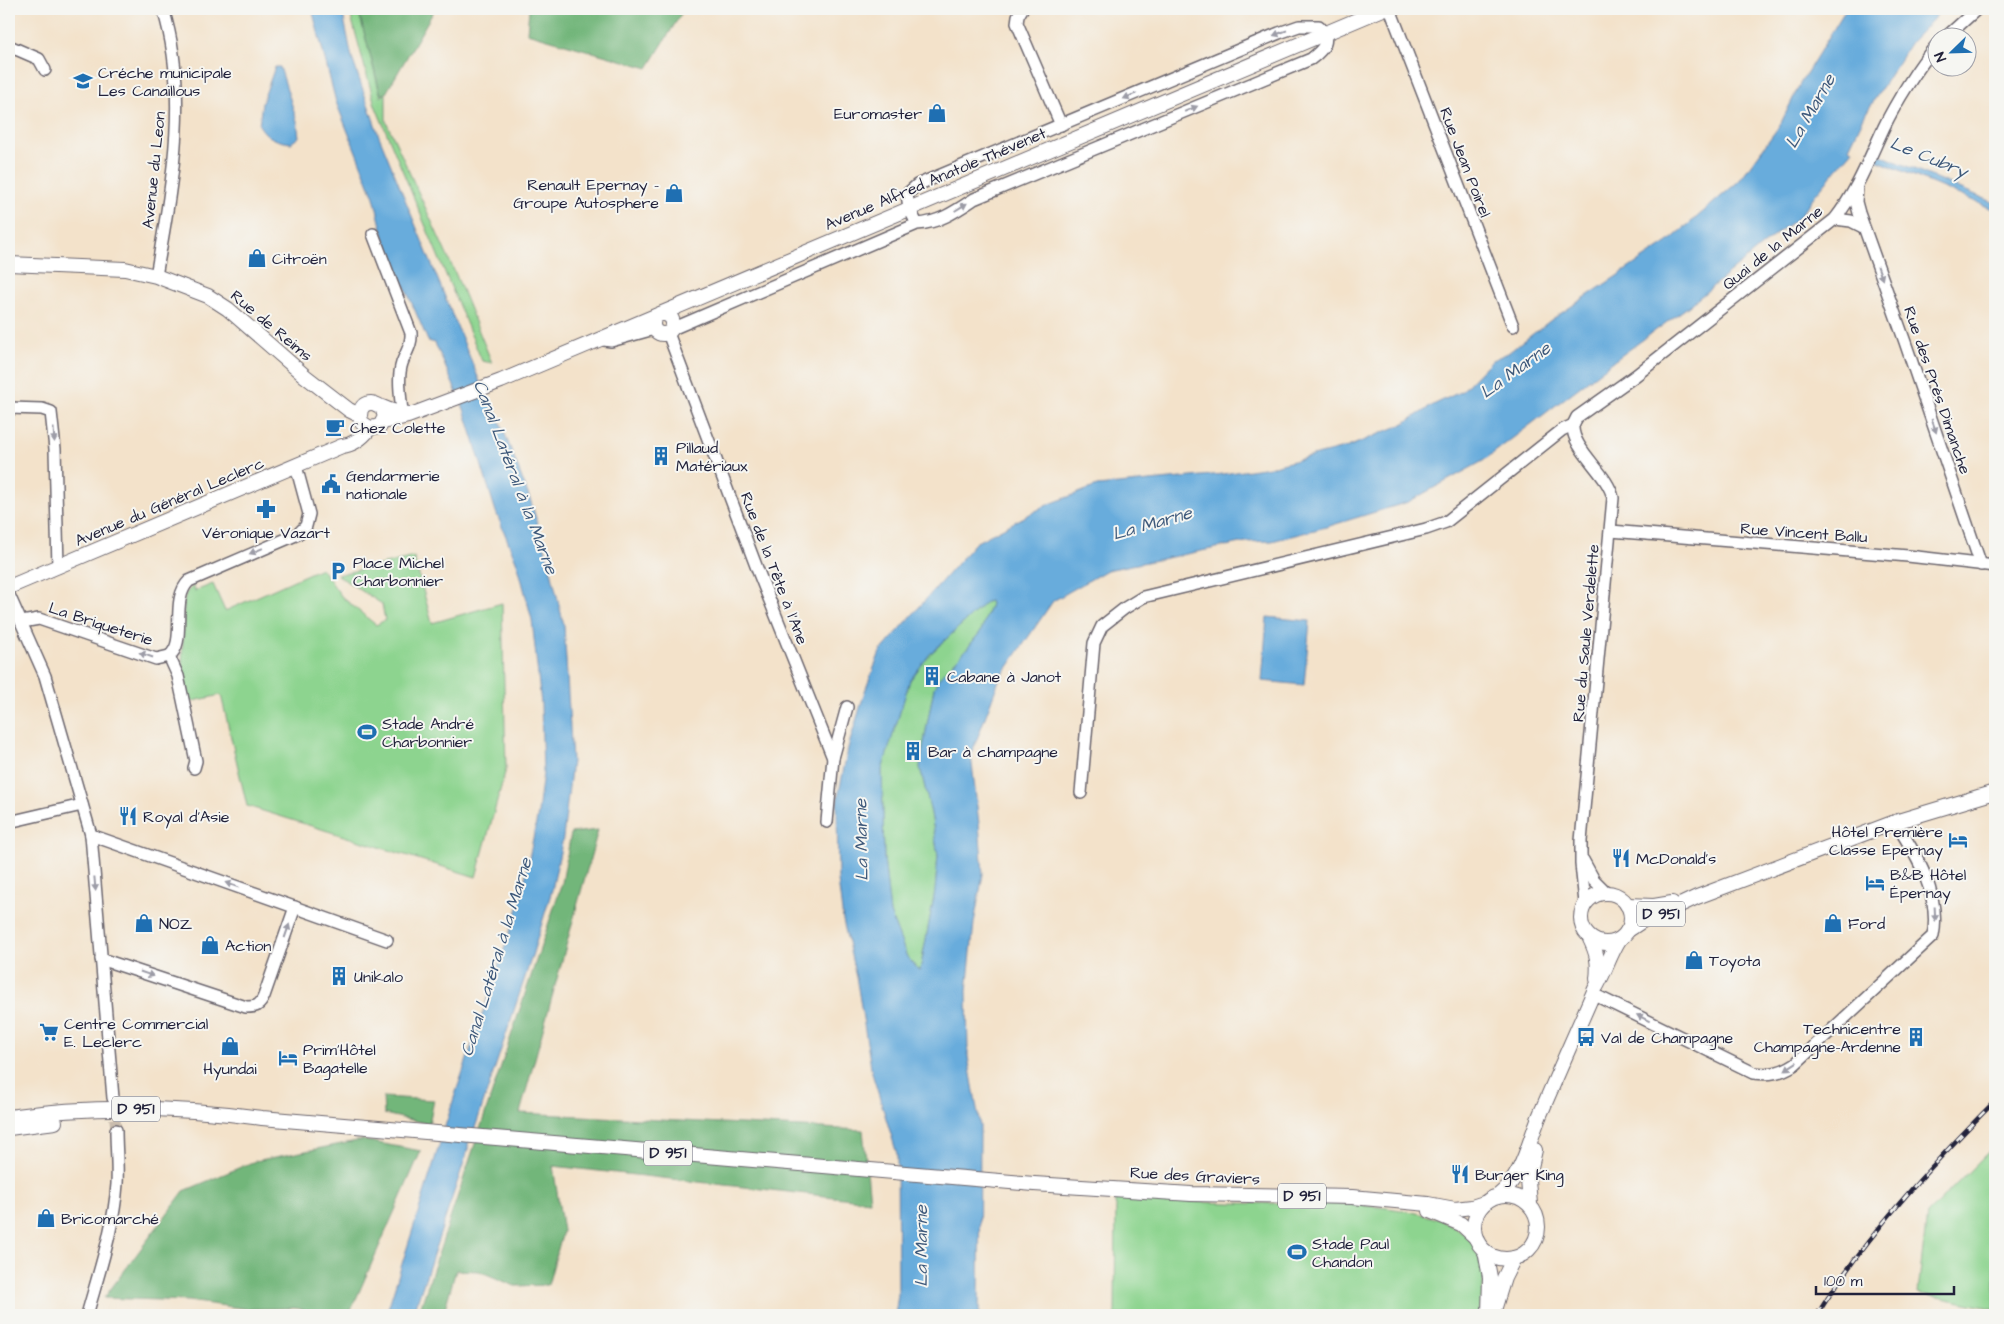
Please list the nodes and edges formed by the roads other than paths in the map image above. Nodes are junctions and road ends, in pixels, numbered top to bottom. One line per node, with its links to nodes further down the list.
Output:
1 (163, 9): 19 (street, Avenue du Leon)
2 (1022, 9): 11 (street)
3 (1383, 9): 7 (main road, Avenue Alfred Anatole Thévenet)
4 (1390, 9): 21 (street, Rue Jean Poirel)
5 (1977, 9): 6 (street)
6 (1956, 28)
7 (1325, 32): 11 (street, one-way to 11); 13 (main road, Avenue Alfred Anatole Thévenet); 15 (street, one-way to 7)
8 (9, 46): 10 (street)
9 (1926, 60): 12 (street, Quai de la Marne)
10 (45, 70)
11 (1061, 125): 13 (street)
12 (1857, 185): 14 (street, Quai de la Marne); 16 (street, Rue des Prés Dimanche)
13 (909, 208): 15 (street); 20 (main road, Avenue Alfred Anatole Thévenet)
14 (1835, 219): 16 (street); 28 (street, Quai de la Marne)
15 (917, 224): 20 (street)
16 (1863, 227): 31 (street, Rue des Prés Dimanche, one-way to 31)
17 (374, 234): 25 (street)
18 (9, 264): 19 (main road, Rue de Reims)
19 (156, 276): 26 (main road, Rue de Reims)
20 (664, 324): 24 (main road, Avenue Alfred Anatole Thévenet); 39 (street, Rue de la Tête à l'Ane)
21 (1513, 326)
22 (382, 407): 25 (main road); 26 (main road); 27 (main road)
23 (9, 408): 33 (street, one-way to 33)
24 (428, 409): 25 (main road); 27 (main road, Avenue Alfred Anatole Thévenet)
25 (402, 412)
26 (364, 416): 27 (main road, Avenue Alfred Anatole Thévenet); 29 (main road, Avenue du Général Leclerc)
27 (383, 422)
28 (1573, 425): 30 (street, Rue du Saule Verdelette); 42 (street, Quai de la Marne)
29 (296, 466): 33 (main road, Avenue du Général Leclerc); 37 (street, La Briqueterie, one-way to 37)
30 (1611, 531): 31 (street, Rue Vincent Ballu); 48 (street, Rue du Saule Verdelette)
31 (1981, 564): 32 (street, Rue Vincent Ballu)
32 (1995, 566)
33 (58, 567): 34 (main road, Avenue du Général Leclerc)
34 (9, 588)
35 (9, 595): 36 (street)
36 (22, 622): 37 (street, La Briqueterie, one-way to 36); 43 (street)
37 (169, 656): 40 (street, La Briqueterie)
38 (847, 707): 39 (street)
39 (833, 758): 45 (street)
40 (194, 768)
41 (1995, 792): 46 (main road, D 951)
42 (1081, 793)
43 (82, 805): 44 (street); 47 (street)
44 (9, 822)
45 (828, 822)
46 (1895, 822): 50 (main road, D 951); 58 (street, one-way to 58)
47 (91, 835): 53 (street, one-way to 47); 57 (street, one-way to 57)
48 (1581, 855): 49 (street); 51 (street, Rue du Saule Verdelette)
49 (1607, 893): 51 (main road); 52 (main road)
50 (1697, 897): 52 (main road, D 951); 54 (main road, D 951)
51 (1585, 903): 55 (main road)
52 (1627, 905): 54 (main road)
53 (295, 907): 56 (street); 57 (street, one-way to 53)
54 (1623, 936): 55 (main road); 58 (main road, D 951)
55 (1590, 939): 58 (main road, D 951)
56 (387, 940)
57 (101, 959): 60 (street)
58 (1594, 992): 59 (main road, D 951)
59 (1554, 1084): 65 (main road, D 951); 68 (main road, D 951)
60 (113, 1098)
61 (9, 1117): 62 (main road, D 951)
62 (262, 1118): 63 (main road, D 951); 67 (main road, Rue des Graviers / D 951)
63 (9, 1128)
64 (116, 1130): 72 (street)
65 (1498, 1195): 66 (main road); 68 (main road)
66 (1484, 1203): 67 (main road, Rue des Graviers / D 951); 69 (main road)
67 (1413, 1204): 69 (main road, Rue des Graviers / D 951)
68 (1530, 1204): 71 (main road)
69 (1476, 1238): 70 (main road)
70 (1485, 1251): 71 (main road); 73 (main road)
71 (1514, 1258): 74 (main road)
72 (87, 1315)
73 (1489, 1315)
74 (1493, 1315)

